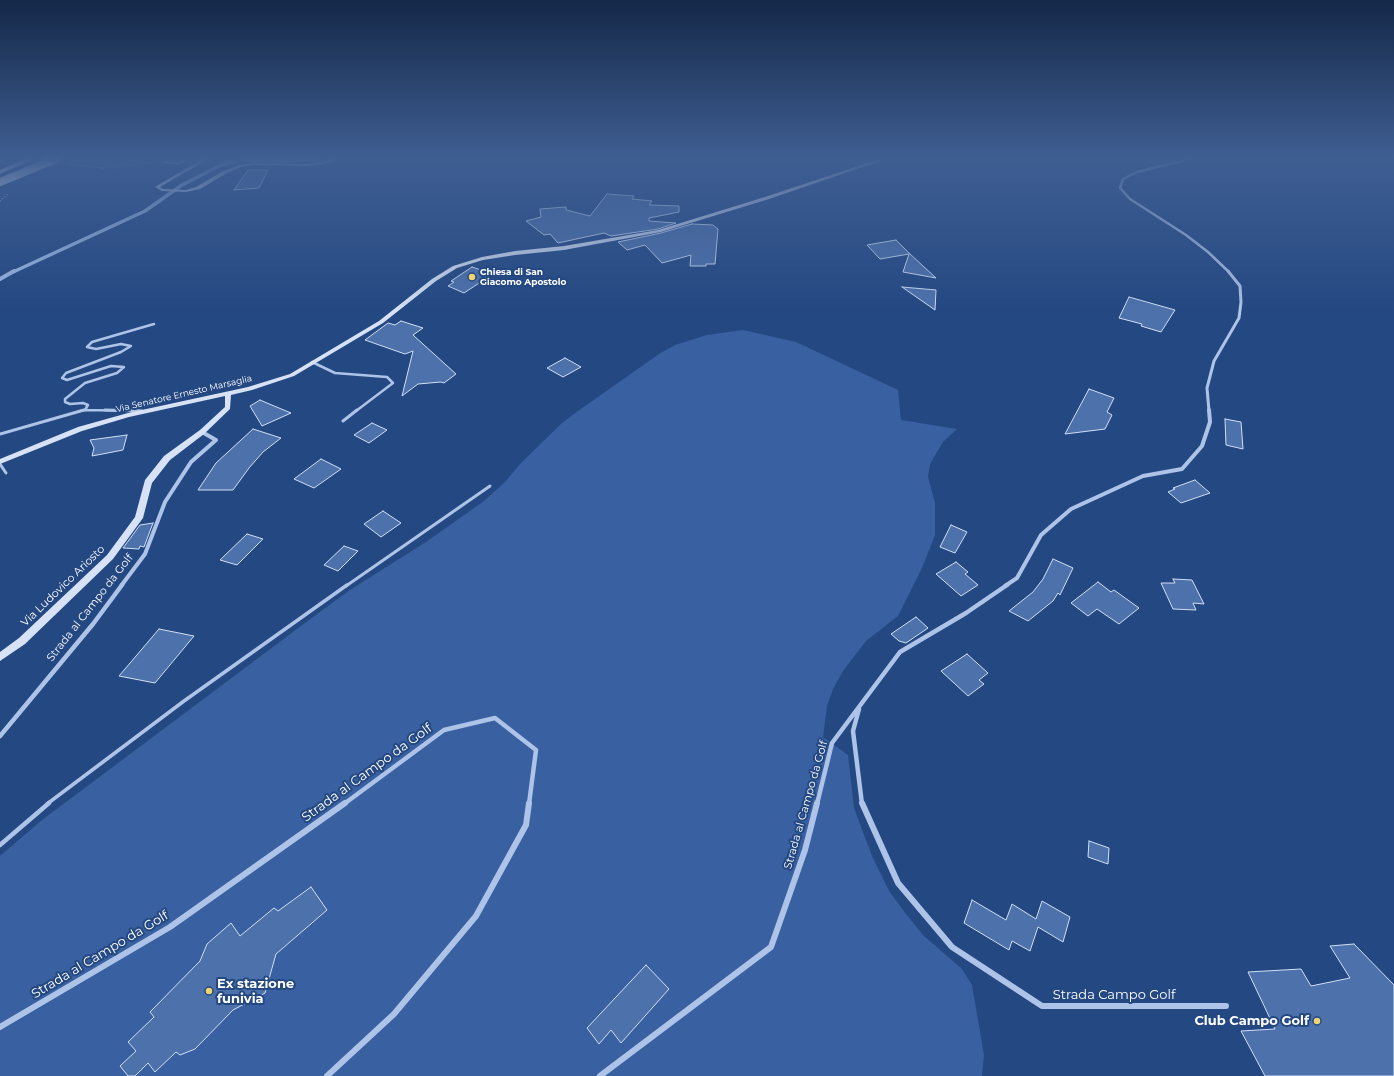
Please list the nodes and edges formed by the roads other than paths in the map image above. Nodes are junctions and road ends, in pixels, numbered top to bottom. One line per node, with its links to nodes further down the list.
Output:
1 (730, 209): 4 (street, Via Senatore Ernesto Marsaglia)
2 (1146, 209): 15 (street, Strada al Campo da Golf)
3 (154, 324): 6 (lane)
4 (312, 362): 5 (street, Via Senatore Ernesto Marsaglia); 8 (lane)
5 (228, 394): 7 (street, Via Senatore Ernesto Marsaglia); 9 (street, Via Ludovico Ariosto)
6 (85, 410): 7 (lane); 10 (lane)
7 (148, 411): 11 (street, Via Senatore Ernesto Marsaglia)
8 (343, 421)
9 (202, 432): 14 (street, Via Ludovico Ariosto); 16 (street, Strada al Campo da Golf)
10 (0, 434)
11 (0, 463): 12 (lane)
12 (6, 473)
13 (490, 486): 17 (lane)
14 (0, 656)
15 (860, 707): 18 (street, Strada Campo Golf); 21 (street, Strada al Campo da Golf)
16 (0, 736)
17 (0, 845)
18 (1226, 1006)
19 (0, 1026): 20 (street, Strada al Campo da Golf)
20 (326, 1076)
21 (600, 1076)

